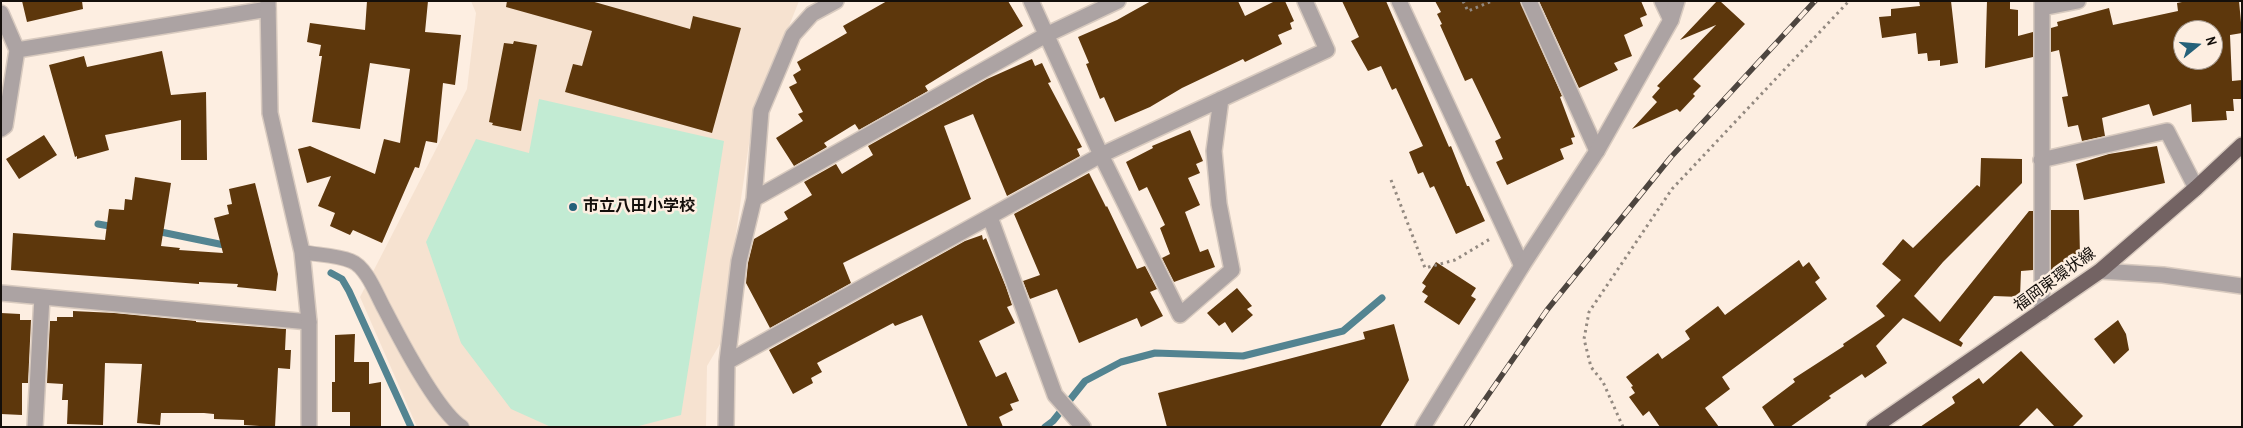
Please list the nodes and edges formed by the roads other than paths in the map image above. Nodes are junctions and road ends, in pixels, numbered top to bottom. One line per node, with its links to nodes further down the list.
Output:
1 (836, 1): 23 (street)
2 (1031, 1): 14 (street)
3 (1118, 1): 14 (street)
4 (1305, 1): 16 (street)
5 (1399, 1): 26 (street)
6 (1529, 1): 19 (street)
7 (1662, 1): 13 (street)
8 (1677, 1): 13 (street)
9 (2078, 1): 11 (street)
10 (268, 5): 15 (street); 25 (street)
11 (2042, 5): 21 (street)
12 (1, 14): 15 (street)
13 (1671, 20): 19 (street)
14 (1046, 35): 20 (street); 23 (street)
15 (17, 50): 17 (street)
16 (1221, 99): 20 (street); 20 (street)
17 (1, 129)
18 (2242, 145): 22 (main road, 福岡東環状線)
19 (1598, 151): 26 (street)
20 (1102, 155): 24 (street)
21 (2041, 160): 22 (street); 31 (street)
22 (2196, 188): 27 (main road, 福岡東環状線)
23 (754, 199): 33 (street)
24 (990, 217): 33 (street); 38 (street)
25 (302, 252): 32 (street); 36 (lane)
26 (1522, 266): 39 (street)
27 (2100, 271): 28 (street); 31 (main road, 福岡東環状線)
28 (2242, 286)
29 (1, 293): 30 (street)
30 (42, 297): 32 (street); 34 (street)
31 (2042, 312): 40 (main road, 福岡東環状線)
32 (309, 322): 35 (street)
33 (726, 362): 37 (street)
34 (34, 427)
35 (309, 427)
36 (462, 427)
37 (726, 427)
38 (1083, 427)
39 (1423, 427)
40 (1874, 427)

